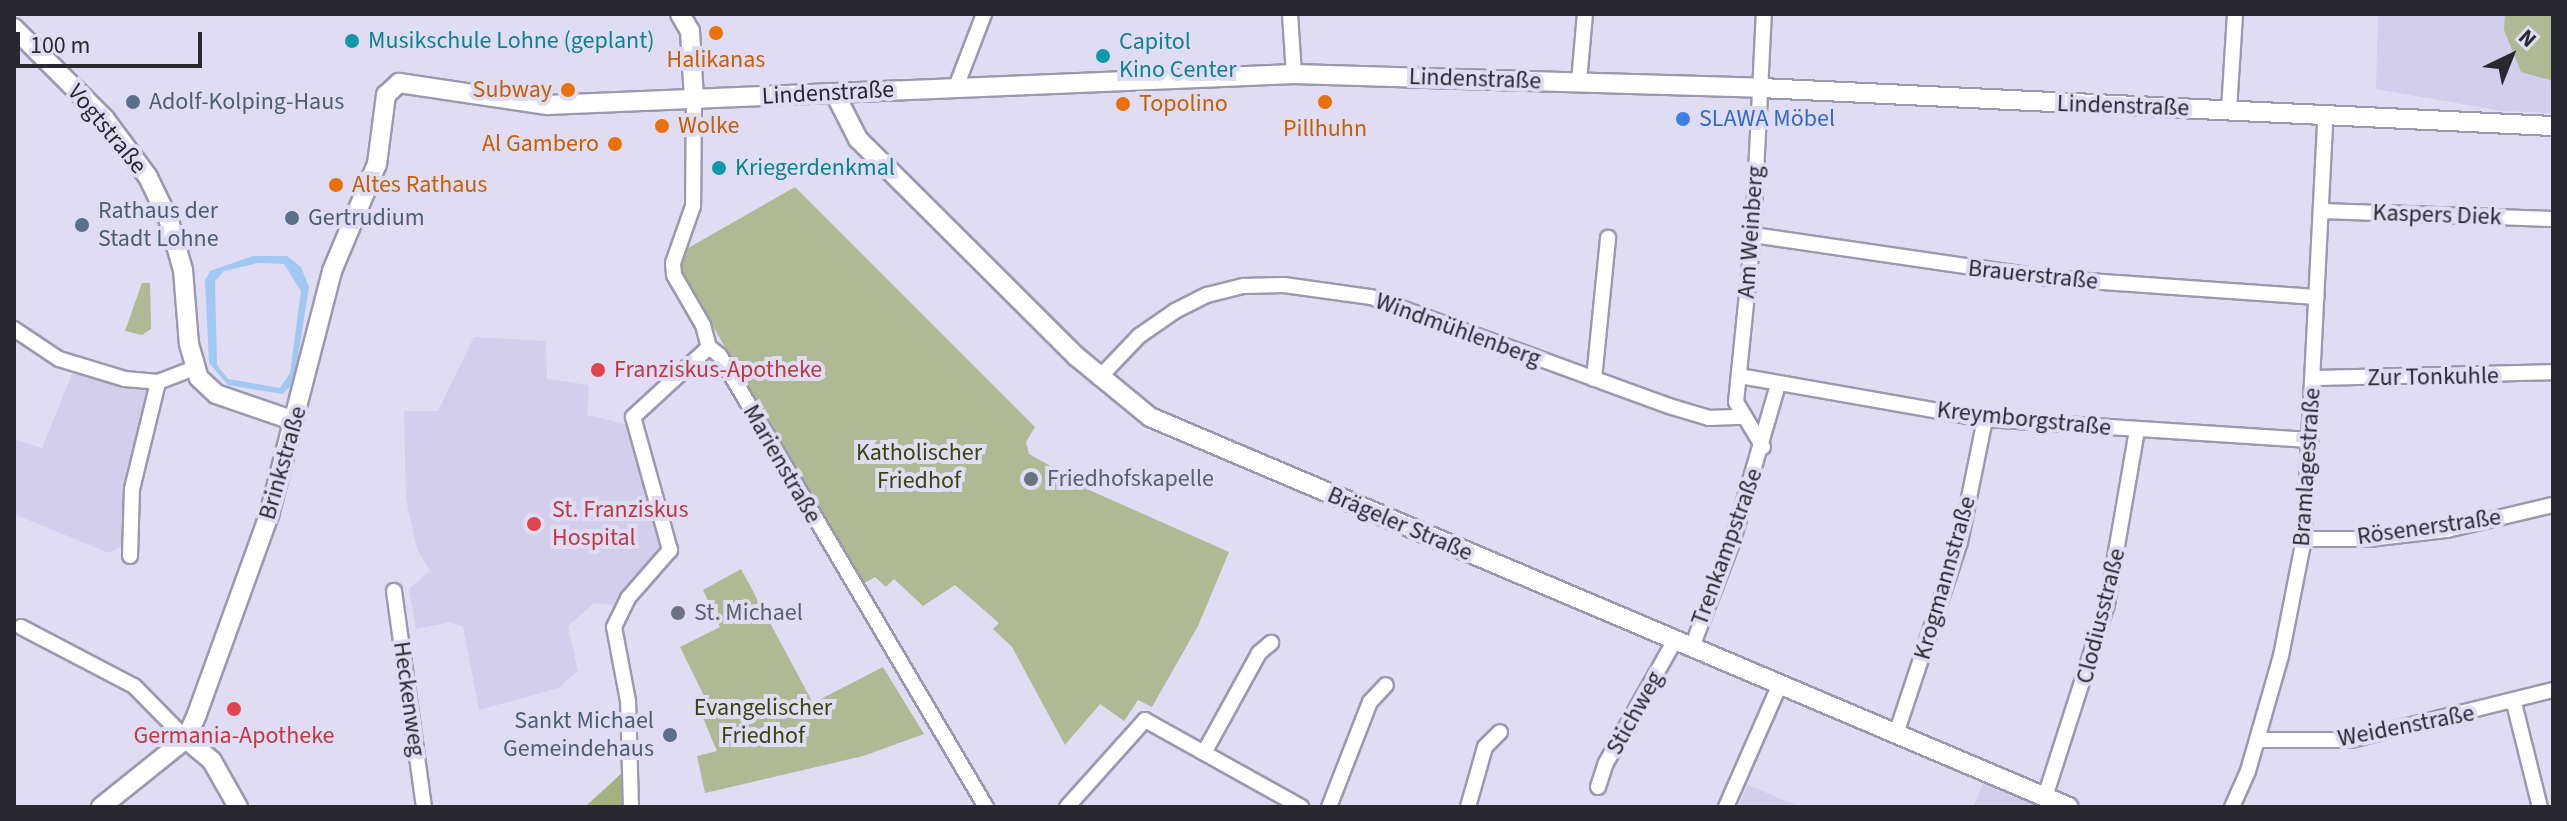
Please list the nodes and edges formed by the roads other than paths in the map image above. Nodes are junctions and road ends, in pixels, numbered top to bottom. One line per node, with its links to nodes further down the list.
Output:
1 (680, 14): 14 (street)
2 (984, 14): 11 (street)
3 (1290, 14): 8 (street)
4 (1585, 14): 9 (street)
5 (1764, 14): 12 (street, Am Weinberg)
6 (2235, 14): 15 (street)
7 (14, 28): 25 (street, Vogtstraße)
8 (1294, 74): 9 (street, Lindenstraße); 11 (street, Lindenstraße)
9 (1579, 82): 12 (street, Lindenstraße)
10 (399, 83): 14 (street, Lindenstraße); 35 (street, Brinkstraße)
11 (956, 87): 13 (street, Lindenstraße)
12 (1761, 88): 15 (street, Lindenstraße); 20 (street, Am Weinberg)
13 (835, 94): 14 (street, Lindenstraße); 28 (street, Brägeler Straße)
14 (694, 99): 24 (street, Marienstraße)
15 (2229, 110): 16 (street, Lindenstraße)
16 (2325, 118): 17 (street, Lindenstraße); 18 (street, Bramlagestraße)
17 (2553, 126)
18 (2321, 211): 19 (street, Kaspers Diek); 22 (street, Bramlagestraße)
19 (2553, 219)
20 (1753, 235): 22 (street, Brauerstraße); 27 (street, Am Weinberg)
21 (1608, 238): 30 (street)
22 (2316, 297): 29 (street, Bramlagestraße)
23 (14, 329): 31 (street)
24 (709, 347): 60 (street); 61 (street, Marienstraße)
25 (194, 368): 31 (street); 35 (street)
26 (2553, 372): 29 (street, Zur Tonkuhle)
27 (1740, 376): 32 (street, Kreymborgstraße); 33 (street, Trenkampstraße)
28 (1099, 378): 30 (street, Windmühlenberg); 45 (street, Brägeler Straße)
29 (2313, 378): 37 (street, Bramlagestraße)
30 (1594, 379): 33 (street, Windmühlenberg)
31 (158, 382): 41 (street)
32 (1778, 385): 34 (street, Kreymborgstraße); 38 (street, Trenkampstraße)
33 (1743, 417): 38 (street, Trenkampstraße)
34 (1985, 419): 36 (street, Kreymborgstraße); 51 (street, Krogmannstraße)
35 (292, 420): 52 (street, Brinkstraße)
36 (2137, 431): 37 (street, Kreymborgstraße); 56 (street, Clodiusstraße)
37 (2310, 440): 40 (street, Bramlagestraße)
38 (1763, 447): 45 (street, Trenkampstraße)
39 (2553, 505): 40 (street, Rösenerstraße)
40 (2304, 539): 53 (street, Bramlagestraße)
41 (130, 556)
42 (394, 591): 59 (street, Heckenweg)
43 (21, 627): 52 (street)
44 (1271, 643): 54 (street)
45 (1683, 643): 46 (street, Brägeler Straße); 55 (street, Stichweg)
46 (1780, 684): 51 (street, Brägeler Straße); 66 (street)
47 (1386, 685): 64 (street)
48 (2553, 690): 49 (street, Weidenstraße)
49 (2514, 703): 53 (street, Weidenstraße); 69 (street)
50 (1500, 732): 65 (street)
51 (1896, 734): 56 (street, Brägeler Straße)
52 (186, 739): 57 (street); 58 (street)
53 (2257, 740): 68 (street, Bramlagestraße)
54 (1205, 751): 62 (street); 63 (street)
55 (1598, 787)
56 (2045, 797): 67 (street, Brägeler Straße)
57 (101, 807)
58 (238, 807)
59 (424, 807)
60 (631, 807)
61 (986, 807)
62 (1067, 807)
63 (1301, 807)
64 (1329, 807)
65 (1468, 807)
66 (1726, 807)
67 (2069, 807)
68 (2232, 807)
69 (2540, 807)

